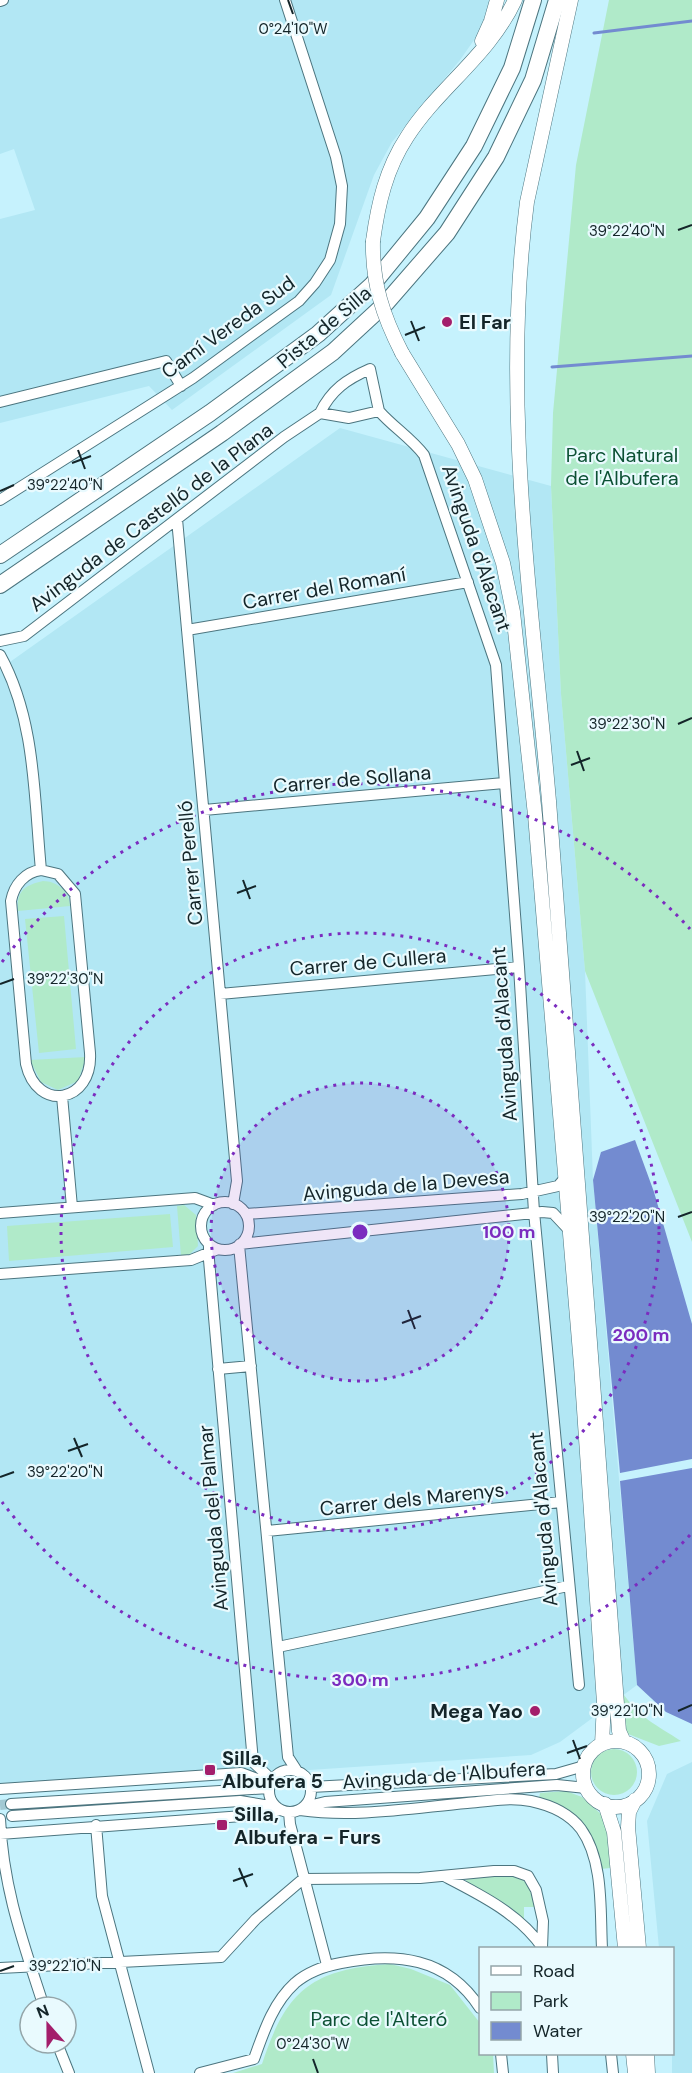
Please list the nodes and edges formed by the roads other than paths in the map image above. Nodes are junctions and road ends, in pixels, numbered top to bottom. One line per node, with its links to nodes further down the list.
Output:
1 (285, 0): 8 (street, Camí Vereda Sud)
2 (497, 0): 7 (main road)
3 (515, 0): 7 (main road)
4 (533, 0): 14 (highway, Pista de Silla)
5 (557, 0): 16 (highway, Pista de Silla)
6 (571, 0): 45 (main road, Avinguda d'Alacant)
7 (454, 82): 26 (main road, Avinguda d'Alacant, bridge)
8 (181, 386): 9 (street); 12 (street, Camí Vereda Sud)
9 (0, 402)
10 (379, 411): 11 (street); 11 (street); 15 (street, Avinguda d'Alacant)
11 (320, 413): 13 (street, Avinguda de Castelló de la Plana)
12 (0, 500)
13 (177, 519): 17 (street, Carrer Perelló); 18 (street, Avinguda de Castelló de la Plana)
14 (0, 555)
15 (468, 582): 17 (street, Carrer del Romaní); 20 (street, Avinguda d'Alacant)
16 (0, 585)
17 (187, 630): 21 (street, Carrer Perelló)
18 (0, 641)
19 (0, 655): 22 (street)
20 (504, 783): 21 (street, Carrer de Sollana); 23 (street, Avinguda d'Alacant)
21 (204, 810): 24 (street, Carrer Perelló)
22 (42, 870): 25 (street); 25 (street)
23 (519, 967): 24 (street, Carrer de Cullera); 27 (street, Avinguda d'Alacant)
24 (220, 994): 28 (street, Carrer Perelló)
25 (62, 1096): 30 (street)
26 (565, 1178): 27 (street, Avinguda de la Devesa); 34 (main road, Avinguda d'Alacant)
27 (534, 1192): 31 (street, Avinguda d'Alacant); 33 (street, Avinguda de la Devesa)
28 (233, 1204): 29 (street); 33 (street)
29 (214, 1205): 30 (street); 36 (street)
30 (72, 1207): 32 (street)
31 (534, 1212): 34 (street, Avinguda de la Devesa); 35 (street, Avinguda de la Devesa); 40 (street, Avinguda d'Alacant)
32 (0, 1213)
33 (246, 1214): 35 (street)
34 (569, 1230): 46 (main road, Avinguda d'Alacant)
35 (240, 1245): 36 (street); 38 (street)
36 (212, 1249): 37 (street); 39 (street, Avinguda del Palmar)
37 (0, 1274)
38 (251, 1366): 39 (street); 41 (street)
39 (218, 1369): 49 (street, Avinguda del Palmar)
40 (561, 1502): 41 (street, Carrer dels Marenys); 42 (street, Avinguda d'Alacant)
41 (267, 1532): 43 (street)
42 (568, 1586): 43 (street); 44 (street, Avinguda d'Alacant)
43 (278, 1647): 48 (street)
44 (579, 1685)
45 (624, 1742): 46 (main road); 53 (main road)
46 (602, 1744): 47 (main road)
47 (584, 1766): 50 (street, Avinguda de l'Albufera); 51 (main road)
48 (297, 1771): 49 (street); 50 (street)
49 (271, 1784): 52 (street); 54 (street); 56 (street)
50 (311, 1787): 56 (street)
51 (586, 1788): 55 (main road); 56 (street, Avinguda de l'Albufera)
52 (0, 1789)
53 (635, 1800): 55 (main road); 69 (main road)
54 (11, 1804)
55 (605, 1804): 68 (main road)
56 (290, 1809): 57 (street, Avinguda de l'Albufera); 59 (street, Avinguda de l'Albufera); 64 (street); 67 (street)
57 (12, 1816)
58 (0, 1820): 60 (street)
59 (96, 1825): 60 (street, Avinguda de l'Albufera); 70 (street)
60 (0, 1834): 61 (street)
61 (0, 1850): 62 (street); 72 (street)
62 (0, 1858)
63 (445, 1877): 64 (street); 65 (street); 66 (street)
64 (303, 1879): 70 (street); 71 (street)
65 (541, 1947)
66 (542, 1947)
67 (602, 1947)
68 (625, 1947)
69 (639, 1947)
70 (118, 1962): 72 (street); 83 (street)
71 (327, 1965): 75 (street); 84 (street)
72 (31, 1966): 73 (street); 74 (street)
73 (0, 1968)
74 (40, 1995)
75 (479, 2007)
76 (62, 2055): 82 (street)
77 (501, 2055): 85 (street)
78 (552, 2055): 86 (street)
79 (611, 2055): 87 (street)
80 (633, 2055): 88 (main road)
81 (647, 2055): 89 (main road)
82 (69, 2073)
83 (149, 2073)
84 (200, 2073)
85 (503, 2073)
86 (553, 2073)
87 (613, 2073)
88 (635, 2073)
89 (648, 2073)

